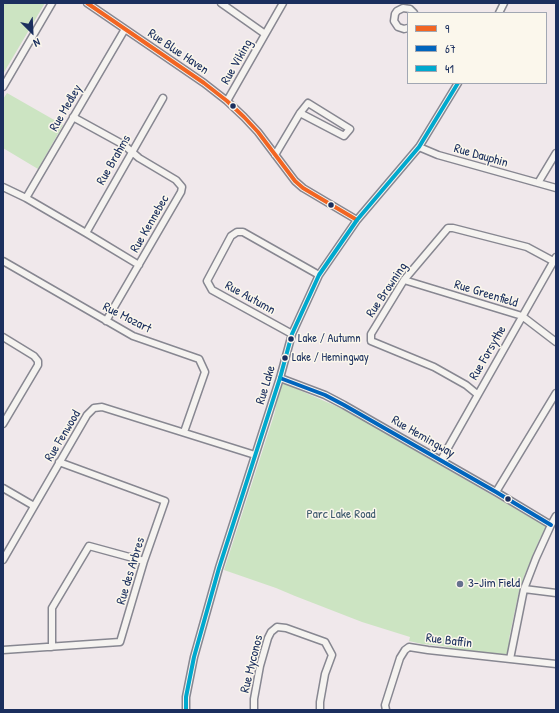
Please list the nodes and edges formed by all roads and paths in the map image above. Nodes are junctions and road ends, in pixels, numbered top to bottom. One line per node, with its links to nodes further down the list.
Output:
1 (52, 3): 12 (street)
2 (87, 3): 9 (street, Rue Blue Haven)
3 (221, 3): 10 (street, Rue Viking)
4 (284, 3): 10 (street, Rue Viking)
5 (504, 3): 7 (street)
6 (413, 12): 8 (street)
7 (499, 12)
8 (407, 28)
9 (125, 29): 14 (street, Rue Blue Haven); 16 (street, Rue Medley)
10 (265, 34): 14 (street, Rue Viking)
11 (457, 84): 17 (street, Rue Lake)
12 (3, 87)
13 (163, 98): 18 (street, Rue Brahms)
14 (227, 101): 20 (street, Rue Blue Haven)
15 (300, 113): 15 (street); 20 (street)
16 (73, 117): 18 (street, Rue Kennebec); 24 (street, Rue Medley)
17 (419, 147): 21 (street, Rue Dauphin); 25 (street, Rue Lake)
18 (131, 152): 26 (street, Rue Brahms); 29 (street, Rue Kennebec)
19 (556, 153): 21 (street)
20 (275, 155): 25 (street, Rue Blue Haven)
21 (538, 184): 23 (street, Rue Dauphin)
22 (3, 186): 24 (street)
23 (556, 188)
24 (26, 198): 26 (street)
25 (357, 220): 30 (street, Rue Lake)
26 (86, 233): 29 (street)
27 (555, 259): 31 (street, Rue Browning); 32 (street, Rue Forsythe)
28 (3, 260): 33 (street, Rue Mozart)
29 (139, 265): 33 (street, Rue Kennebec)
30 (319, 275): 34 (street, Rue Lake); 34 (street, Rue Autumn)
31 (404, 280): 32 (street, Rue Greenfield); 39 (street, Rue Browning)
32 (522, 316): 36 (street, Rue Greenfield); 39 (street, Rue Forsythe)
33 (106, 321): 42 (street, Rue Mozart)
34 (292, 334): 37 (street, Rue Lake)
35 (3, 337): 40 (street)
36 (556, 342)
37 (280, 378): 43 (street, Rue Lake); 44 (street, Rue Hemingway)
38 (556, 393): 47 (street)
39 (477, 394): 44 (street, Rue Forsythe)
40 (6, 413): 41 (street)
41 (3, 424)
42 (184, 432): 43 (street, Rue Fenwood); 45 (street, Rue Fenwood)
43 (255, 455): 59 (street, Rue Lake)
44 (441, 460): 47 (street, Rue Hemingway)
45 (59, 462): 48 (street, Rue Fenwood); 52 (street, Rue des Arbres)
46 (3, 488): 48 (street)
47 (496, 492): 50 (street, Rue Hemingway)
48 (34, 506): 51 (street, Rue Fenwood)
49 (556, 516): 50 (street)
50 (551, 524): 53 (street)
51 (3, 560)
52 (144, 561): 55 (street, Rue des Arbres); 55 (street)
53 (524, 589): 54 (street); 57 (street)
54 (556, 593)
55 (52, 647): 56 (street, Rue des Arbres)
56 (3, 650)
57 (510, 659): 58 (street, Rue Baffin); 62 (street, Rue Baffin)
58 (556, 664)
59 (186, 710)
60 (254, 710): 61 (street, Rue Myconos)
61 (320, 710)
62 (386, 710)

